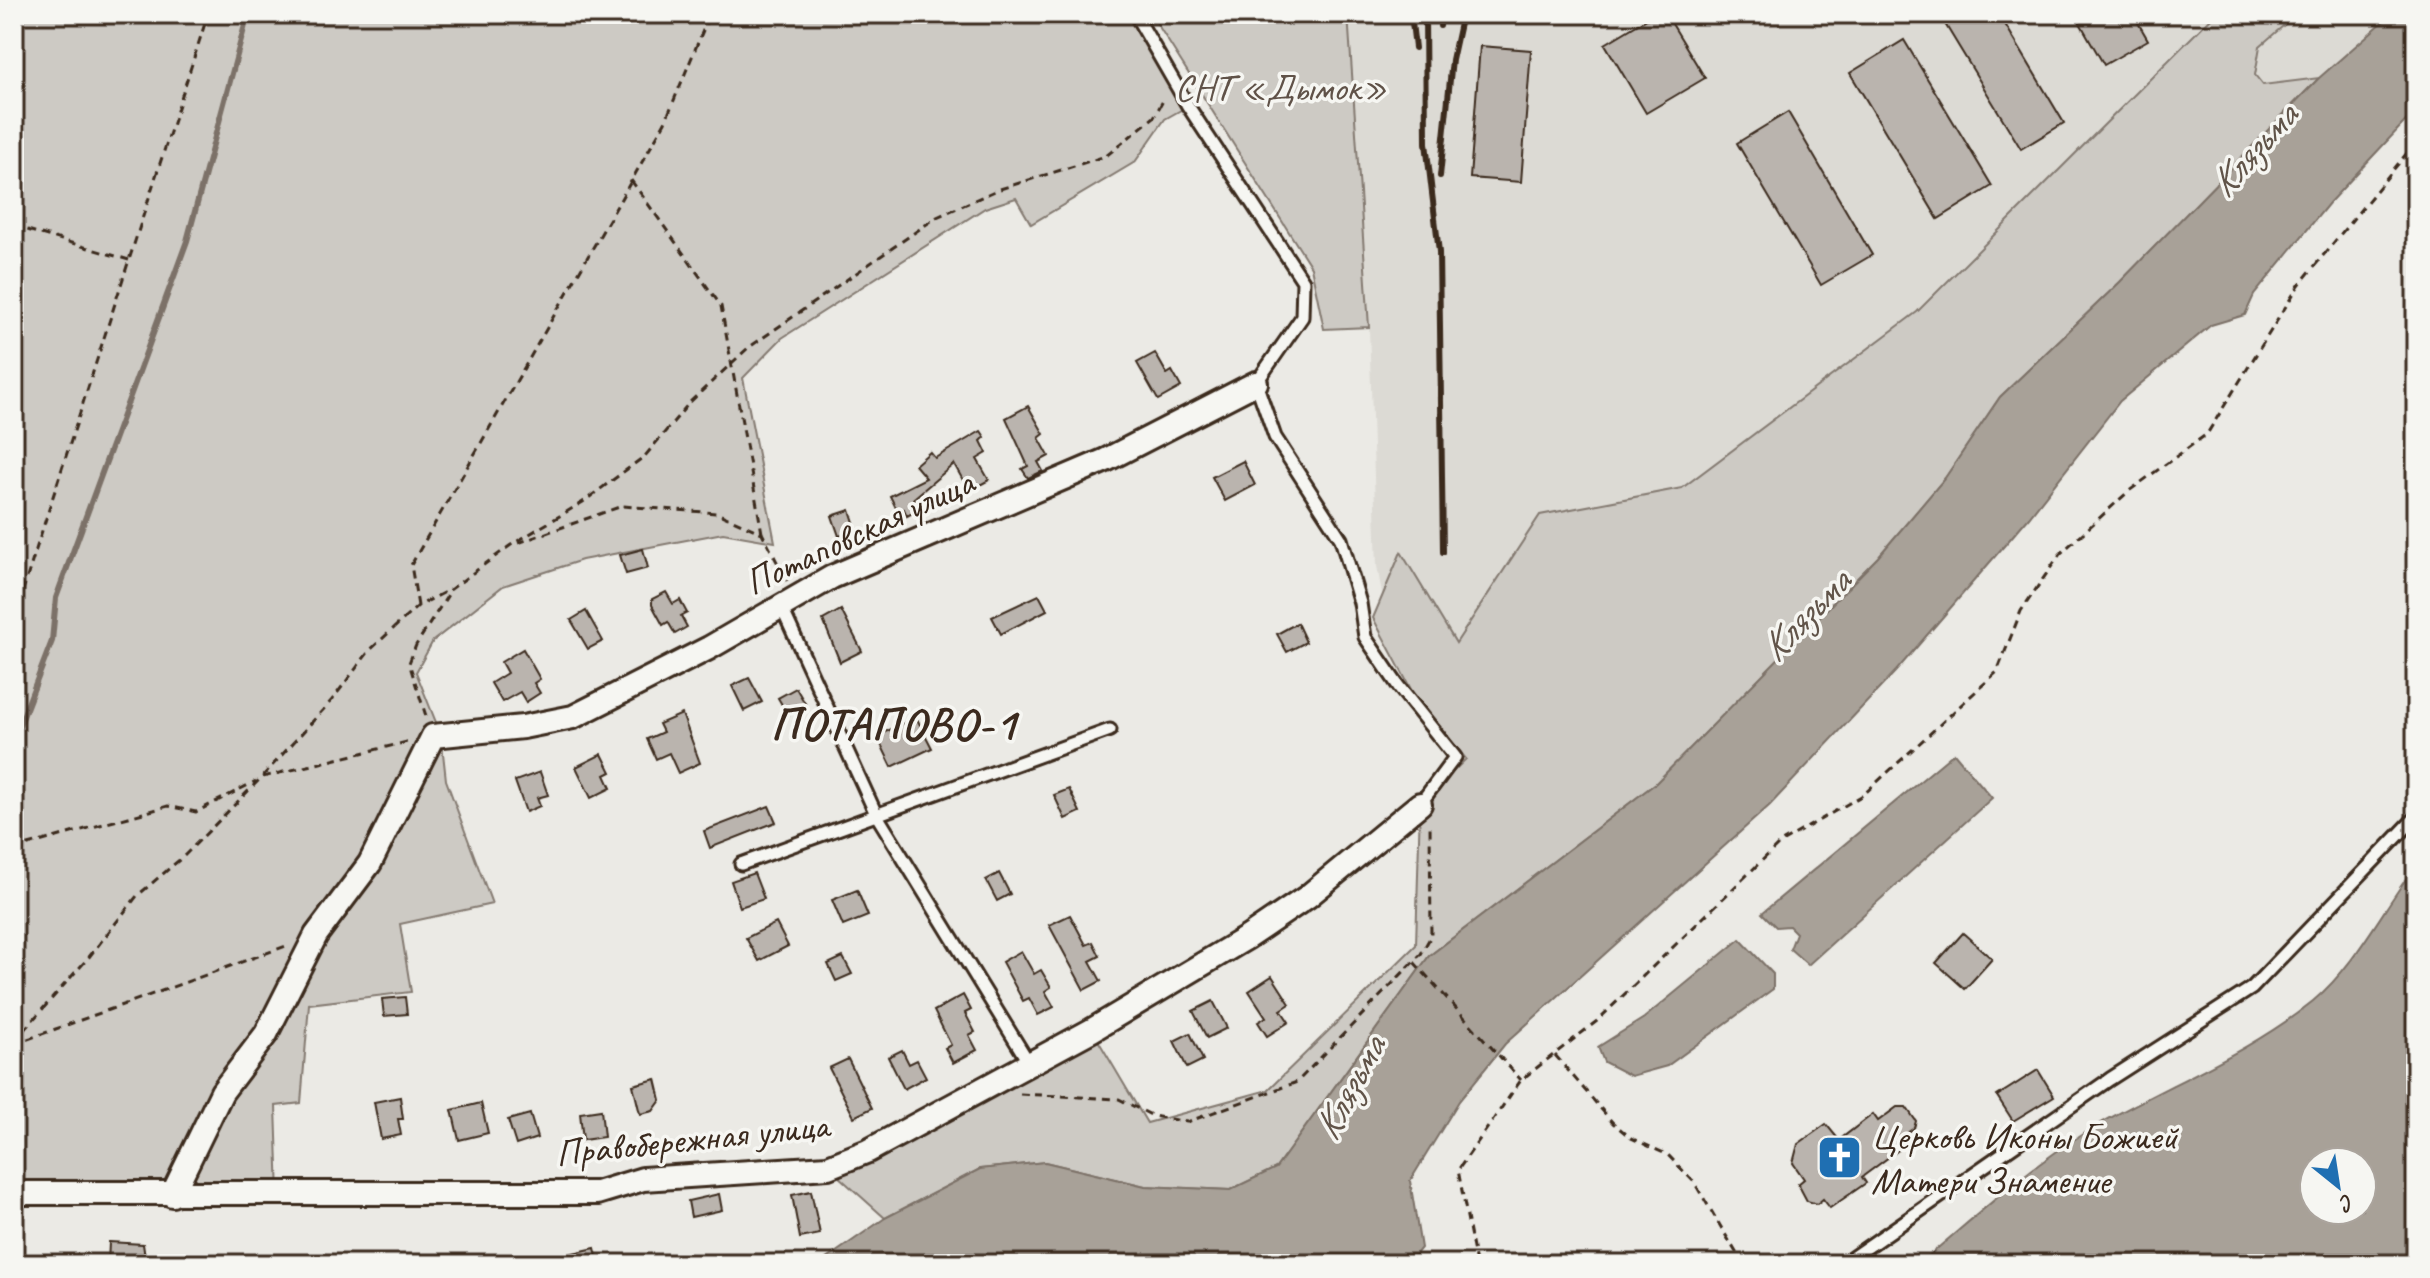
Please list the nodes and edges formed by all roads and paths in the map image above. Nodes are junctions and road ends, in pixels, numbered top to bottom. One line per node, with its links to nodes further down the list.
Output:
1 (208, 14): 8 (path)
2 (705, 14): 6 (path)
3 (1135, 14): 10 (lane)
4 (1164, 88): 9 (path)
5 (2416, 142): 28 (path)
6 (631, 180): 9 (path); 15 (path)
7 (14, 226): 8 (path)
8 (131, 260): 16 (path)
9 (732, 364): 11 (path); 12 (path)
10 (1256, 383): 14 (street, Потаповская улица); 20 (lane)
11 (762, 533): 12 (path); 14 (path)
12 (511, 545): 13 (path)
13 (451, 589): 15 (path); 18 (path)
14 (787, 599): 18 (street, Потаповская улица); 21 (lane)
15 (418, 606): 19 (path)
16 (14, 618)
17 (1110, 730): 21 (lane)
18 (437, 735): 19 (path); 25 (street)
19 (261, 778): 23 (path); 27 (path)
20 (1425, 798): 26 (path); 29 (street, Правобережная улица)
21 (876, 814): 24 (lane); 29 (lane)
22 (2416, 817): 36 (lane)
23 (14, 849)
24 (741, 864)
25 (316, 935): 27 (path); 33 (street)
26 (1414, 962): 30 (path); 31 (path)
27 (14, 1042)
28 (1555, 1055): 30 (path); 35 (path)
29 (1029, 1063): 31 (street, Правобережная улица)
30 (1521, 1080): 34 (path)
31 (981, 1089): 33 (street, Правобережная улица)
32 (14, 1193): 33 (street, Правобережная улица)
33 (172, 1195)
34 (1476, 1264)
35 (1743, 1264)
36 (1843, 1264)

